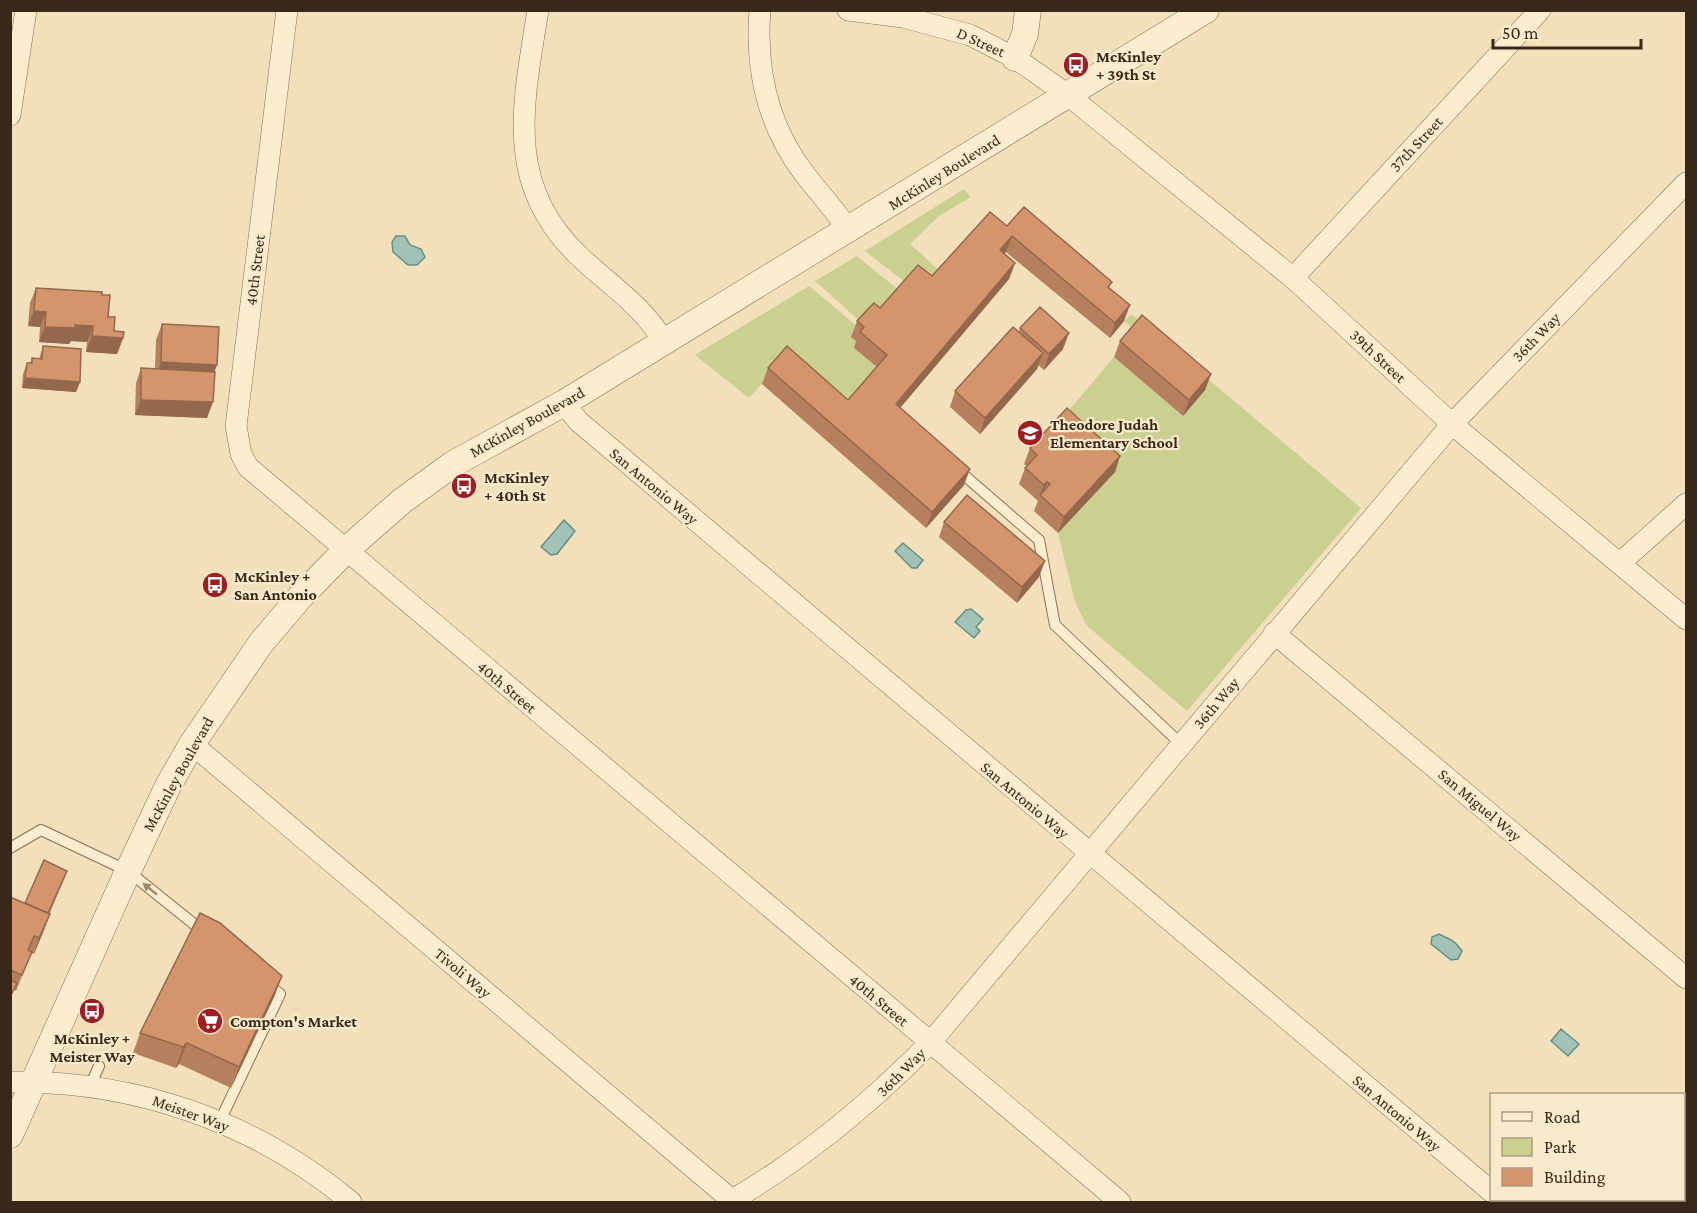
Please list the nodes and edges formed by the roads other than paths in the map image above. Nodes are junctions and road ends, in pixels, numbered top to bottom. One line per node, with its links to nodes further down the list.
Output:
1 (26, 10): 11 (street)
2 (287, 10): 20 (street, 40th Street)
3 (538, 10): 15 (street)
4 (760, 10): 13 (street)
5 (848, 10): 9 (street, D Street)
6 (1028, 10): 9 (street)
7 (1206, 10): 10 (street, McKinley Boulevard)
8 (1540, 10): 14 (street, 37th Street)
9 (1015, 58): 10 (street, D Street)
10 (1068, 94): 13 (street, McKinley Boulevard); 14 (street, 39th Street)
11 (10, 116)
12 (1686, 183): 17 (street, 36th Way)
13 (849, 231): 15 (street, McKinley Boulevard)
14 (1293, 278): 17 (street, 39th Street)
15 (664, 342): 16 (street, McKinley Boulevard)
16 (564, 403): 20 (street, McKinley Boulevard); 27 (street, San Antonio Way)
17 (1452, 424): 21 (street, 39th Street); 23 (street, 36th Way)
18 (950, 463): 25 (lane)
19 (1686, 504): 21 (street)
20 (345, 551): 24 (street, McKinley Boulevard); 32 (street, 40th Street)
21 (1620, 563): 22 (street, 39th Street)
22 (1686, 619)
23 (1274, 633): 25 (street, 36th Way); 31 (street, San Miguel Way)
24 (192, 744): 28 (street, McKinley Boulevard); 41 (street, Tivoli Way)
25 (1182, 744): 27 (street, 36th Way)
26 (10, 848): 28 (lane)
27 (1089, 854): 32 (street, 36th Way); 39 (street, San Antonio Way)
28 (128, 871): 29 (lane, one-way to 28); 34 (street, McKinley Boulevard)
29 (217, 943)
30 (253, 972): 37 (lane)
31 (1686, 978)
32 (930, 1043): 41 (street, 36th Way); 42 (street, 40th Street)
33 (99, 1066): 36 (lane)
34 (36, 1081): 35 (street, Meister Way); 36 (street, Meister Way); 38 (street, McKinley Boulevard)
35 (10, 1082)
36 (90, 1086): 37 (street, Meister Way)
37 (220, 1121): 40 (street, Meister Way)
38 (10, 1135)
39 (1490, 1191)
40 (342, 1200)
41 (732, 1202)
42 (1120, 1203)

